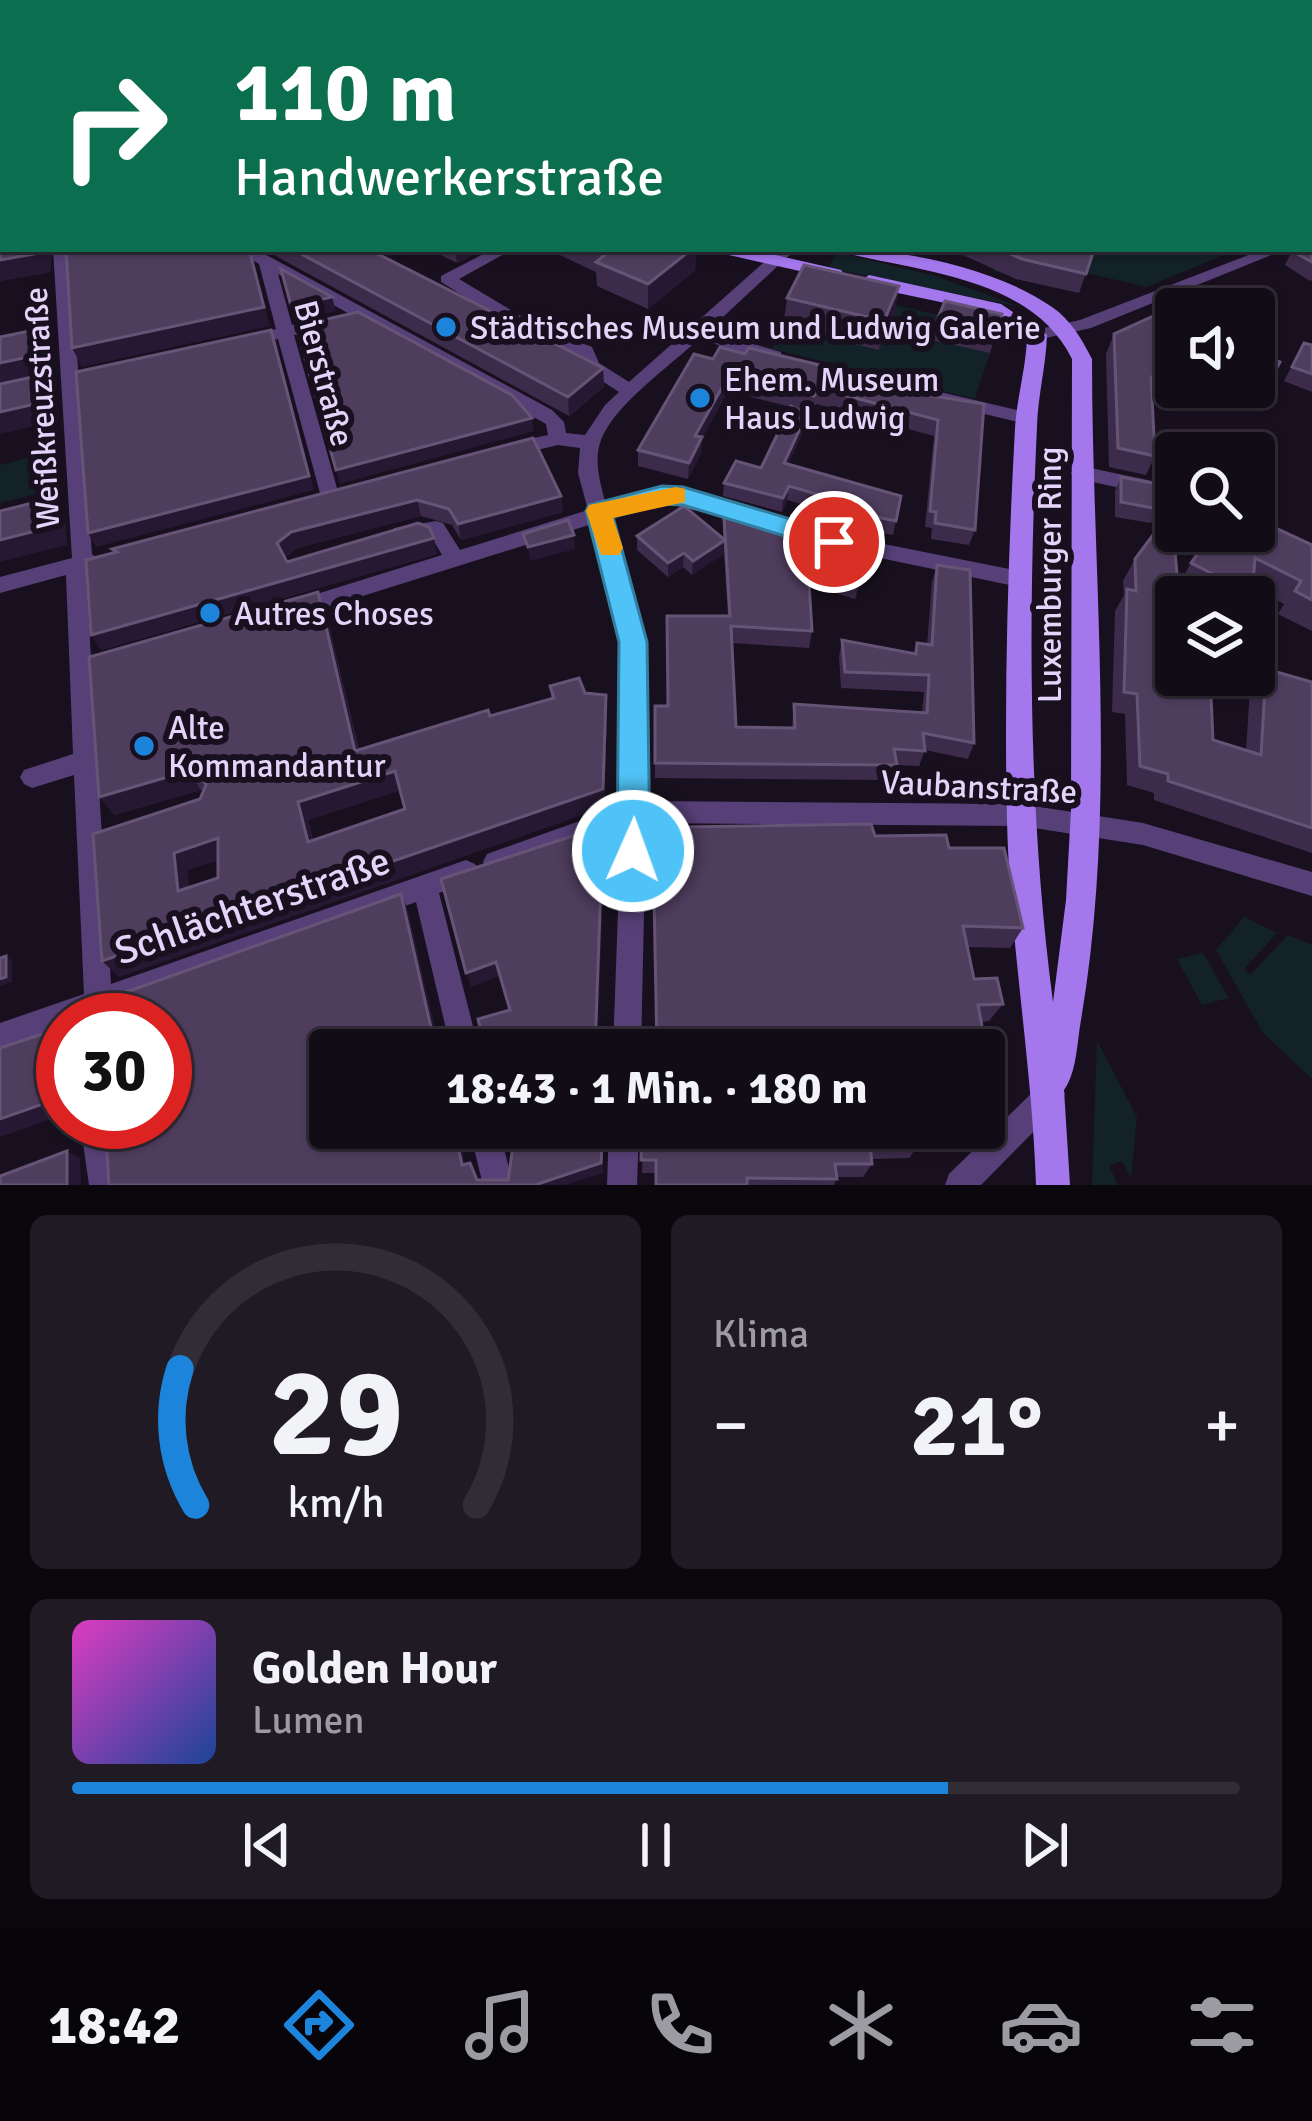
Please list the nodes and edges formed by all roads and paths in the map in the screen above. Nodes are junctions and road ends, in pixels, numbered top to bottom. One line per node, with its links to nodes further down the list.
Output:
1 (61, 252): 30 (street, Weißkreuzstraße)
2 (249, 252): 7 (street)
3 (499, 252): 16 (street)
4 (863, 252): 9 (street)
5 (1270, 252): 9 (street)
6 (781, 255): 10 (street); 12 (street)
7 (266, 261): 8 (street); 11 (street, Bierstraße)
8 (365, 315): 11 (street); 18 (street)
9 (1069, 329): 12 (street); 21 (street, Luxemburger Ring)
10 (693, 332): 14 (street); 16 (street)
11 (283, 333): 13 (street); 23 (street, Bierstraße)
12 (1036, 335): 17 (street, Luxemburger Ring)
13 (228, 345)
14 (796, 362)
15 (878, 383): 17 (street)
16 (630, 391): 19 (street)
17 (1026, 418): 31 (street, Luxemburger Ring)
18 (558, 439): 19 (street); 20 (street)
19 (590, 442): 24 (street)
20 (494, 454)
21 (1082, 473): 22 (street); 38 (street, Luxemburger Ring)
22 (1155, 489)
23 (361, 490)
24 (598, 511): 25 (street); 29 (street); 36 (street)
25 (767, 521)
26 (376, 539): 29 (street)
27 (830, 540): 31 (street)
28 (116, 555): 30 (street)
29 (454, 558): 33 (street)
30 (82, 562): 32 (street); 34 (street, Weißkreuzstraße)
31 (1019, 579): 37 (street, Luxemburger Ring)
32 (0, 585)
33 (285, 612)
34 (86, 761): 35 (street); 40 (street, Weißkreuzstraße)
35 (32, 777)
36 (634, 812): 37 (street, Vaubanstraße); 42 (street, Schlächterstraße); 47 (street)
37 (1021, 815): 38 (street, Vaubanstraße); 49 (street, Luxemburger Ring)
38 (1082, 823): 41 (street, Vaubanstraße); 49 (street, Luxemburger Ring)
39 (116, 831): 40 (street)
40 (90, 839): 43 (street, Weißkreuzstraße)
41 (1312, 884)
42 (425, 886): 44 (street, Schlächterstraße); 46 (street)
43 (97, 993)
44 (141, 993)
45 (36, 1027): 48 (street, Schlächterstraße)
46 (460, 1029)
47 (627, 1029)
48 (0, 1037)
49 (1052, 1093): 56 (street); 57 (street)
50 (101, 1149): 53 (street)
51 (489, 1149): 54 (street)
52 (623, 1149): 55 (street)
53 (104, 1185)
54 (498, 1185)
55 (622, 1185)
56 (960, 1185)
57 (1053, 1185)

